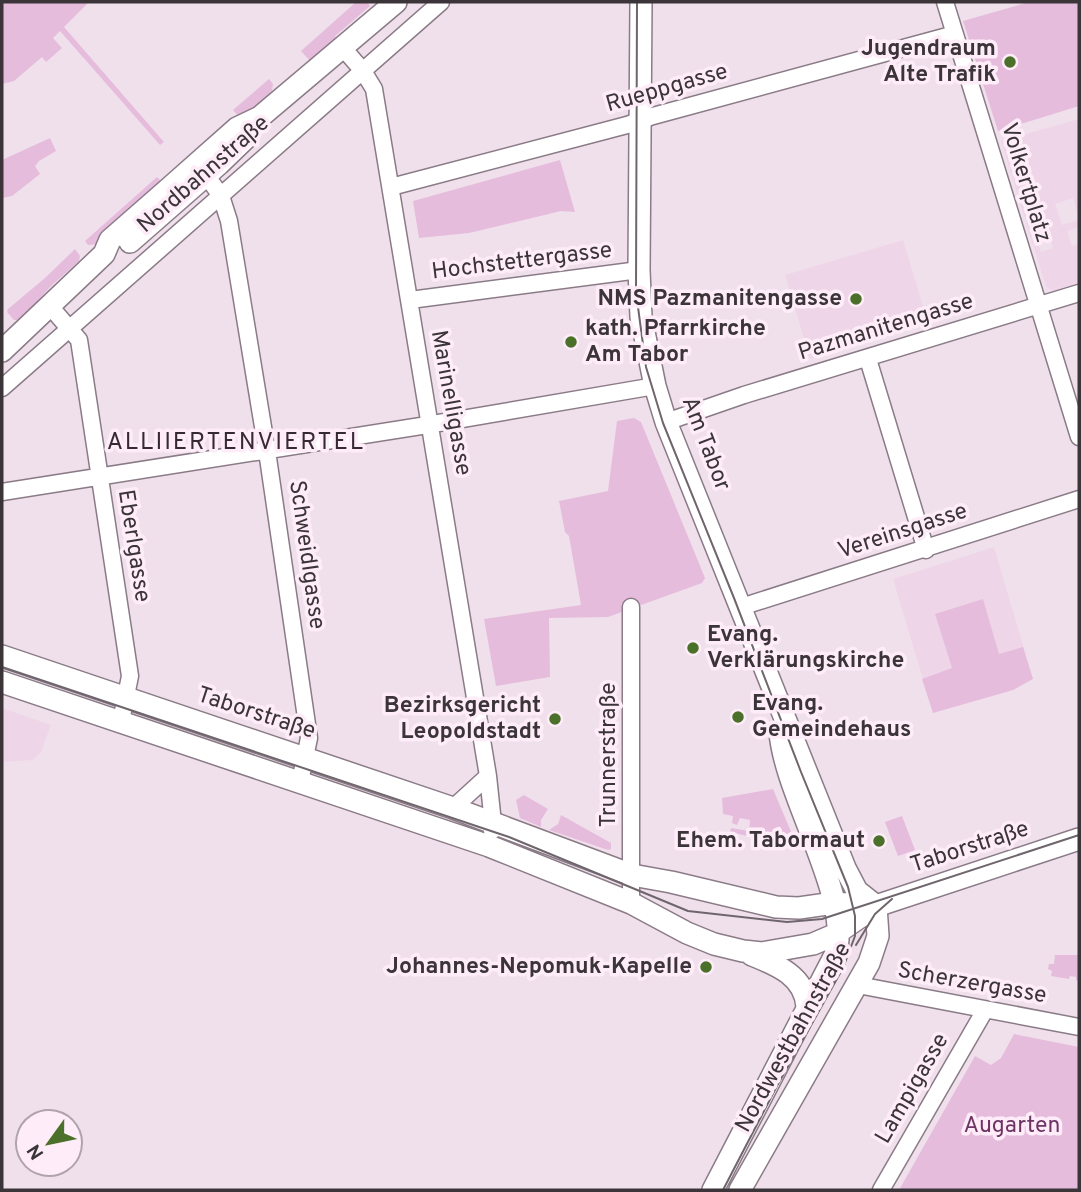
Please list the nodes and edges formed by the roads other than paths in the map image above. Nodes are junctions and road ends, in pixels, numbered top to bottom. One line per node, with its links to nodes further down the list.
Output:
1 (396, 2): 7 (main road, Nordbahnstraße)
2 (441, 2): 8 (street, Nordbahnstraße)
3 (641, 2): 9 (main road, Am Tabor)
4 (651, 2): 9 (main road, Am Tabor)
5 (945, 2): 6 (street, Volkertplatz)
6 (955, 34): 9 (street, Rueppgasse); 19 (street, Volkertplatz)
7 (343, 48): 8 (street, Marinelligasse); 10 (main road, Nordbahnstraße)
8 (363, 71): 12 (street, Marinelligasse); 13 (street, Nordbahnstraße)
9 (641, 113): 12 (street, Rueppgasse); 15 (main road, Am Tabor)
10 (260, 117): 11 (main road, Nordbahnstraße); 14 (main road, Nordbahnstraße)
11 (206, 176): 13 (street, Schweidlgasse); 14 (main road, Nordbahnstraße)
12 (391, 187): 17 (street, Marinelligasse)
13 (221, 196): 20 (street, Nordbahnstraße); 28 (street, Schweidlgasse)
14 (104, 254): 18 (main road, Nordbahnstraße)
15 (639, 270): 17 (street, Hochstettergasse); 23 (main road, Am Tabor)
16 (1079, 293): 19 (street)
17 (410, 300): 26 (street, Marinelligasse)
18 (49, 305): 20 (street, Eberlgasse); 21 (main road, Nordbahnstraße)
19 (1039, 305): 22 (street, Pazmanitengasse); 27 (street, Volkertplatz)
20 (69, 328): 24 (street, Nordbahnstraße); 29 (street, Eberlgasse)
21 (2, 351)
22 (868, 359): 25 (street, Pazmanitengasse); 32 (street)
23 (655, 386): 25 (main road, Am Tabor); 26 (street)
24 (2, 388)
25 (666, 422): 34 (main road, Am Tabor)
26 (431, 424): 28 (street); 41 (street, Marinelligasse)
27 (1079, 437)
28 (267, 451): 29 (street); 40 (street, Schweidlgasse)
29 (100, 478): 30 (street); 37 (street, Eberlgasse)
30 (2, 492)
31 (1079, 499): 32 (street, Vereinsgasse)
32 (926, 550): 34 (street, Vereinsgasse)
33 (631, 607): 47 (street, Trunnerstraße)
34 (741, 607): 38 (main road, Am Tabor)
35 (2, 656): 37 (main road, Taborstraße)
36 (2, 682): 39 (main road, Taborstraße)
37 (126, 699): 39 (street, Eberlgasse); 40 (main road, Taborstraße)
38 (779, 706): 49 (main road, Am Tabor); 50 (main road, Am Tabor)
39 (121, 721): 42 (main road, Taborstraße)
40 (306, 758): 42 (street, Schweidlgasse); 43 (main road, Taborstraße)
41 (488, 776): 43 (street); 44 (street, Marinelligasse)
42 (300, 782): 46 (main road, Taborstraße)
43 (453, 808): 44 (main road, Taborstraße)
44 (494, 822): 46 (street); 47 (main road, Taborstraße)
45 (1079, 839): 50 (main road, Taborstraße)
46 (489, 846): 48 (main road, Taborstraße)
47 (632, 875): 48 (street, Trunnerstraße); 49 (main road, Taborstraße)
48 (631, 903): 52 (main road, Taborstraße)
49 (834, 903): 50 (main road, Taborstraße); 51 (main road, Nordwestbahnstraße)
50 (876, 906): 51 (main road, Taborstraße); 53 (main road, Nordwestbahnstraße)
51 (840, 931): 52 (main road, Taborstraße); 54 (main road, Nordwestbahnstraße)
52 (743, 951): 54 (main road)
53 (858, 985): 55 (street, Scherzergasse); 58 (main road, Nordwestbahnstraße)
54 (807, 1007): 57 (main road, Nordwestbahnstraße)
55 (985, 1010): 56 (street, Scherzergasse); 59 (street, Lampigasse)
56 (1079, 1027)
57 (713, 1190)
58 (740, 1190)
59 (881, 1190)

